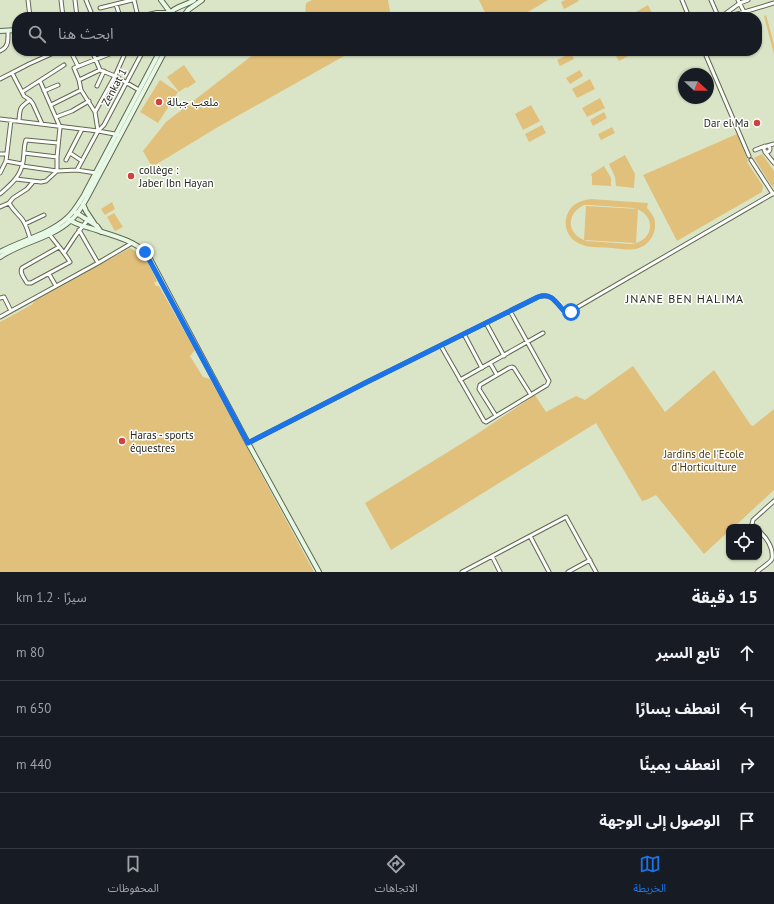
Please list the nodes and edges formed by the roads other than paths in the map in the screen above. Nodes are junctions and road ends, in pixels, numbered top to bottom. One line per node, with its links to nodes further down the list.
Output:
1 (28, 0): 17 (street)
2 (61, 0): 18 (street)
3 (75, 0): 19 (street)
4 (86, 0): 20 (street)
5 (131, 0): 14 (street); 22 (street)
6 (194, 0): 16 (main road)
7 (202, 0): 27 (main road)
8 (682, 0): 28 (street)
9 (711, 0): 29 (street)
10 (748, 0): 12 (street)
11 (162, 1): 16 (main road); 23 (main road); 24 (main road)
12 (739, 2): 30 (street); 31 (street)
13 (773, 2): 31 (street)
14 (116, 4): 15 (street); 21 (street)
15 (100, 8)
16 (176, 9): 25 (main road); 26 (main road)
17 (29, 12)
18 (63, 12)
19 (77, 12)
20 (91, 12)
21 (118, 12)
22 (137, 12)
23 (158, 12)
24 (168, 12)
25 (172, 12)
26 (182, 12)
27 (187, 12)
28 (687, 12)
29 (715, 12)
30 (727, 12)
31 (744, 12)
32 (0, 31): 33 (main road)
33 (8, 31): 34 (main road); 35 (street)
34 (12, 31)
35 (0, 51)
36 (45, 56): 49 (street)
37 (73, 56): 47 (street)
38 (94, 56): 45 (street)
39 (105, 56): 45 (street)
40 (124, 56): 50 (street)
41 (140, 56): 54 (street, Zenkat 1)
42 (157, 56): 58 (main road)
43 (162, 56): 73 (main road)
44 (706, 56): 78 (street)
45 (96, 60): 47 (street); 48 (street)
46 (64, 65): 53 (street)
47 (78, 66): 52 (street)
48 (102, 71): 50 (street); 52 (street); 56 (street)
49 (12, 73): 51 (street); 60 (street)
50 (115, 76): 54 (street); 64 (street)
51 (0, 79)
52 (79, 80): 57 (street)
53 (40, 81): 59 (street); 60 (street)
54 (126, 83): 58 (street); 72 (street, Zenkat 1)
55 (58, 85): 59 (street)
56 (97, 86)
57 (81, 90): 62 (street); 63 (street)
58 (139, 90): 73 (main road)
59 (44, 91): 63 (street)
60 (22, 92): 61 (street)
61 (30, 100): 68 (street); 69 (street)
62 (89, 101): 64 (street); 65 (street)
63 (51, 105): 65 (street)
64 (95, 112): 72 (street)
65 (56, 117): 70 (street)
66 (0, 119): 67 (street)
67 (11, 120): 68 (street); 84 (street)
68 (19, 121): 69 (street)
69 (42, 124): 70 (street)
70 (60, 127): 71 (street); 74 (street)
71 (82, 129): 72 (street); 82 (street)
72 (98, 131): 73 (street); 91 (street, Zenkat 1)
73 (118, 134): 97 (main road); 103 (main road)
74 (58, 144): 81 (street); 86 (street)
75 (774, 144): 76 (street)
76 (766, 146): 78 (street); 79 (street); 80 (street)
77 (774, 147): 79 (street)
78 (746, 150): 85 (street)
79 (769, 150): 80 (street); 87 (street)
80 (764, 151): 87 (street)
81 (24, 153): 86 (street); 93 (street)
82 (70, 153): 88 (street); 91 (street)
83 (0, 154): 84 (street)
84 (7, 154): 90 (street)
85 (749, 156)
86 (57, 157): 95 (street)
87 (771, 159): 92 (street)
88 (66, 160)
89 (751, 160): 101 (street)
90 (6, 161): 93 (street); 96 (street)
91 (82, 161): 94 (street, Zenkat 1)
92 (774, 163)
93 (22, 165): 95 (street); 98 (street)
94 (77, 170): 95 (street); 97 (street)
95 (57, 171): 99 (street)
96 (0, 173)
97 (96, 173): 105 (main road)
98 (16, 179): 99 (street); 100 (street)
99 (34, 182): 102 (street)
100 (0, 194)
101 (773, 194): 125 (street)
102 (9, 203): 104 (street); 109 (street)
103 (83, 204): 105 (main road); 108 (main road)
104 (0, 207)
105 (75, 212): 107 (main road); 108 (main road)
106 (44, 215): 109 (street)
107 (69, 219): 110 (main road); 112 (main road)
108 (89, 219): 110 (street); 113 (main road)
109 (25, 224): 114 (street)
110 (83, 226): 111 (street); 113 (main road)
111 (79, 230): 118 (street); 120 (street)
112 (48, 232): 114 (main road); 116 (street); 119 (main road)
113 (102, 232): 115 (main road)
114 (30, 238): 117 (main road)
115 (132, 243): 120 (street); 139 (main road)
116 (59, 247): 118 (street); 121 (street)
117 (0, 252)
118 (64, 253): 121 (street)
119 (0, 257)
120 (98, 263): 122 (street)
121 (49, 274): 122 (street)
122 (56, 286): 124 (street)
123 (0, 298): 124 (street)
124 (11, 311): 126 (street)
125 (510, 311): 127 (street); 130 (street)
126 (0, 317)
127 (486, 323): 129 (street); 132 (street)
128 (543, 333): 130 (street)
129 (464, 334): 131 (street); 134 (street)
130 (528, 342): 132 (street); 137 (street)
131 (441, 346): 136 (street); 139 (street)
132 (504, 356): 133 (street)
133 (490, 363): 134 (street); 135 (street)
134 (482, 368): 136 (street)
135 (497, 375): 137 (street); 138 (street)
136 (460, 380): 138 (street)
137 (531, 394): 138 (street)
138 (496, 416)
139 (248, 443): 147 (main road)
140 (774, 501): 141 (street)
141 (752, 524)
142 (762, 534): 145 (street)
143 (530, 536): 144 (street); 146 (street); 150 (street)
144 (492, 556): 148 (street); 149 (street)
145 (773, 559): 153 (street)
146 (590, 560): 151 (street); 152 (street)
147 (319, 572)
148 (462, 572)
149 (500, 572)
150 (549, 572)
151 (568, 572)
152 (596, 572)
153 (757, 572)

